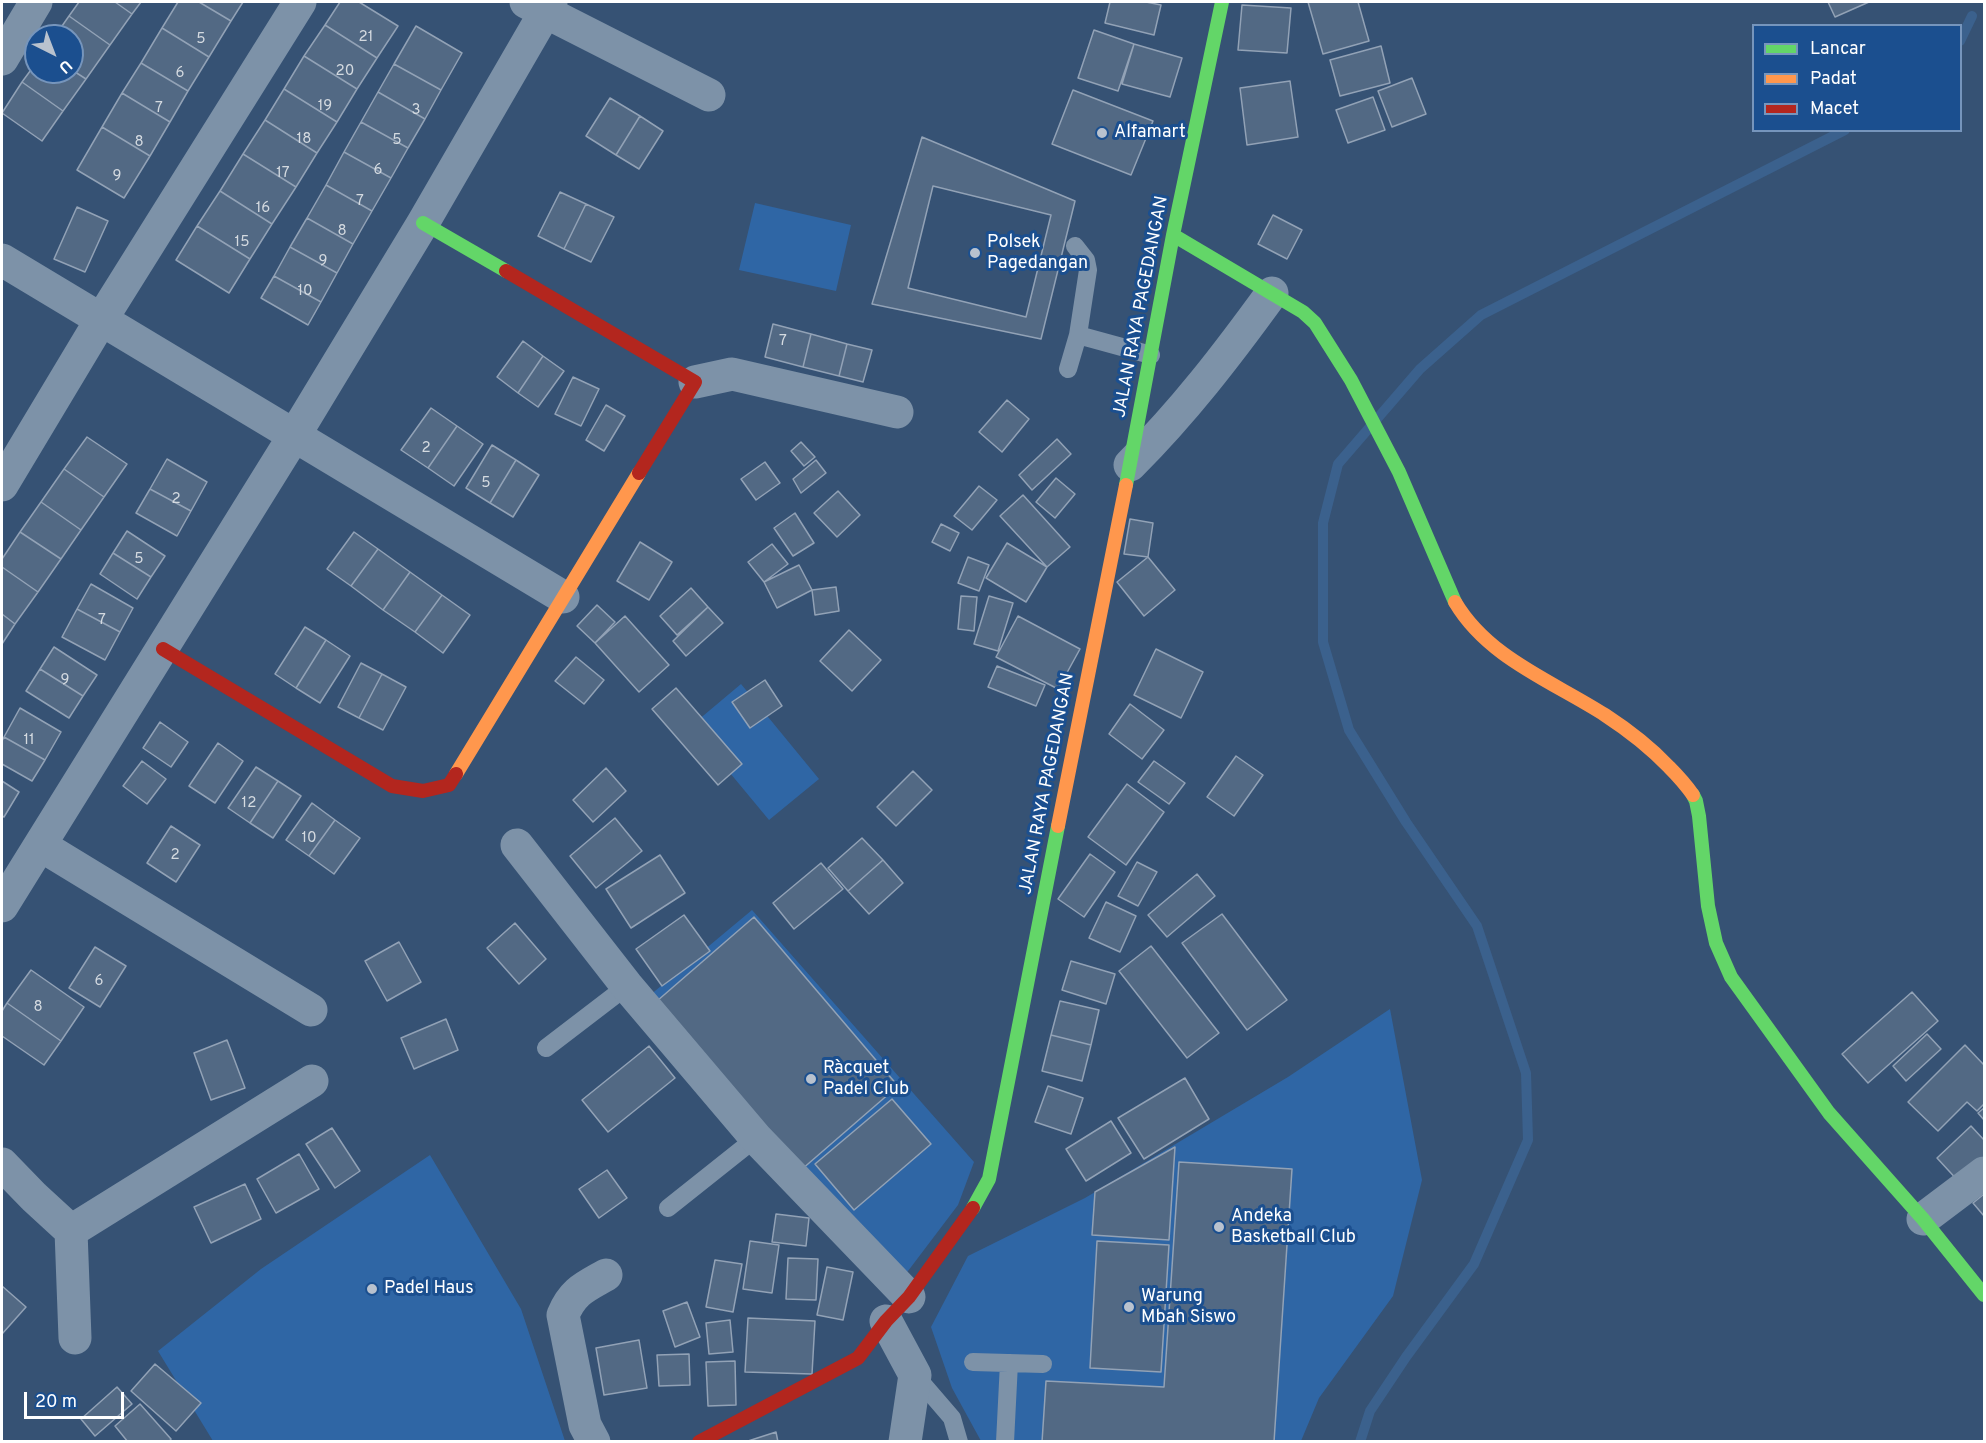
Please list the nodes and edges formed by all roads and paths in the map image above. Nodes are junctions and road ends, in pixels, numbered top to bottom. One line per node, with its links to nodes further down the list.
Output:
1 (36, 2): 5 (street)
2 (300, 2): 12 (street)
3 (1222, 2): 8 (street, JALAN RAYA PAGEDANGAN)
4 (540, 5): 6 (street); 7 (street)
5 (2, 59)
6 (709, 95)
7 (423, 223): 16 (street); 18 (street)
8 (1173, 235): 11 (street); 14 (street, JALAN RAYA PAGEDANGAN)
9 (1075, 246): 13 (lane)
10 (2, 260): 12 (street)
11 (1272, 293): 19 (street); 34 (street)
12 (101, 320): 18 (street); 20 (street)
13 (1078, 336): 14 (lane); 15 (lane)
14 (1151, 355): 19 (street, JALAN RAYA PAGEDANGAN)
15 (1068, 369)
16 (695, 382): 17 (street); 21 (street)
17 (897, 412)
18 (294, 436): 21 (street); 22 (street)
19 (1130, 465): 38 (street, JALAN RAYA PAGEDANGAN)
20 (2, 485)
21 (563, 597): 22 (street)
22 (162, 649): 23 (street)
23 (40, 845): 25 (street); 27 (street)
24 (517, 845): 26 (street)
25 (2, 906)
26 (627, 986): 28 (lane); 30 (street)
27 (311, 1010)
28 (546, 1048)
29 (312, 1081): 35 (street)
30 (756, 1138): 33 (lane); 38 (street)
31 (2, 1164): 35 (street)
32 (1984, 1173): 34 (street)
33 (668, 1208)
34 (1923, 1219): 37 (street)
35 (71, 1231): 40 (street)
36 (606, 1275): 45 (street)
37 (1984, 1295)
38 (909, 1297): 39 (street, JALAN RAYA PAGEDANGAN)
39 (886, 1321): 44 (street); 46 (street, JALAN RAYA PAGEDANGAN)
40 (75, 1338)
41 (973, 1362): 42 (lane)
42 (1009, 1363): 43 (lane); 49 (lane)
43 (1043, 1364)
44 (915, 1375): 47 (street); 48 (lane)
45 (594, 1442)
46 (699, 1442)
47 (905, 1442)
48 (960, 1442)
49 (1005, 1442)

